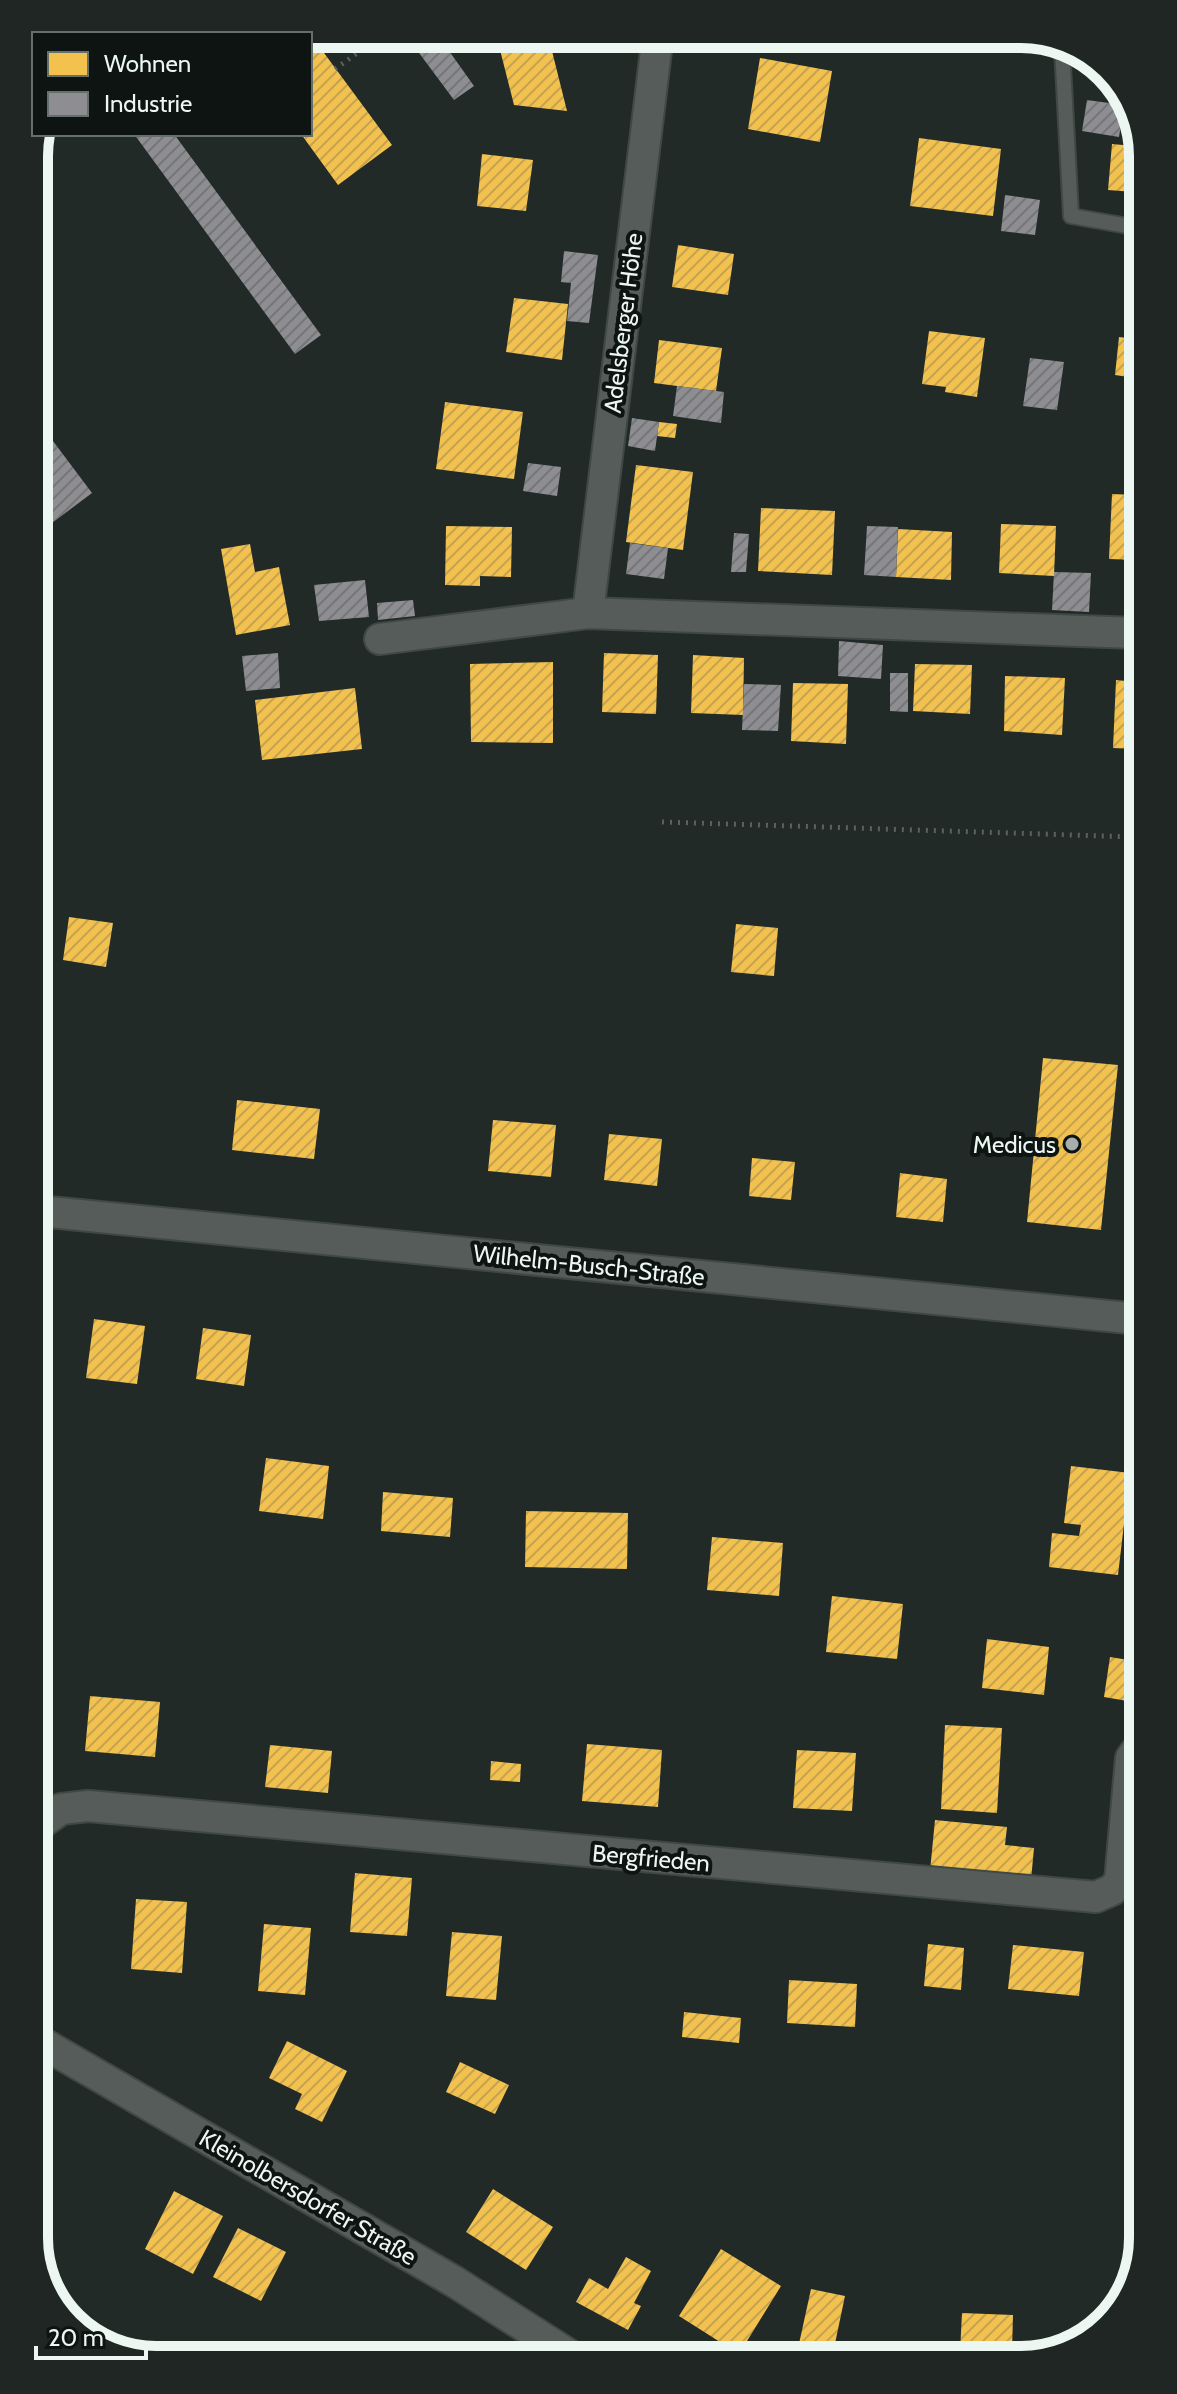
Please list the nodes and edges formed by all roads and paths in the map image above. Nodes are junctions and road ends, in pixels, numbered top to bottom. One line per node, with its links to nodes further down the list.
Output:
1 (364, 48): 4 (path)
2 (656, 48): 6 (street, Adelsberger Höhe)
3 (1063, 57): 5 (lane)
4 (335, 69)
5 (1129, 226)
6 (588, 613): 7 (street); 8 (street)
7 (1129, 633)
8 (380, 639)
9 (662, 822): 10 (path)
10 (1129, 837)
11 (48, 1212): 12 (street, Wilhelm-Busch-Straße)
12 (1129, 1318)
13 (1129, 1780): 14 (street, Bergfrieden)
14 (48, 1818)
15 (48, 2046): 16 (street, Kleinolbersdorfer Straße)
16 (555, 2346)

